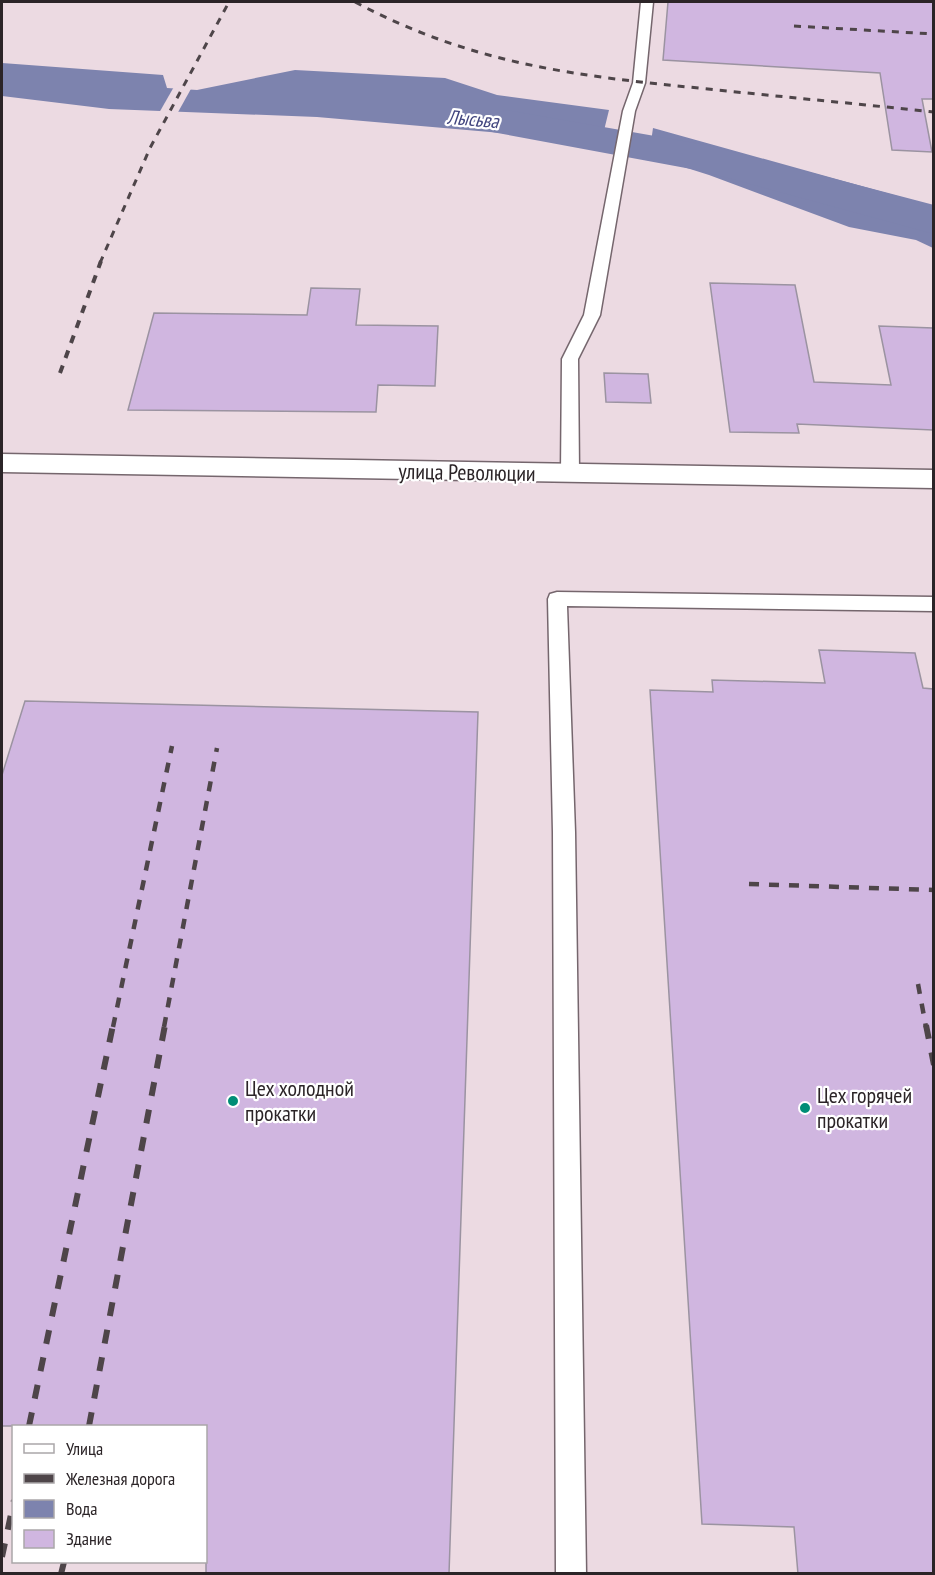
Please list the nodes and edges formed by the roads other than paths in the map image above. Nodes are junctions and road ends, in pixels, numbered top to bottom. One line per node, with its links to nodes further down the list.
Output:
1 (647, 2): 3 (lane)
2 (2, 463): 3 (street, улица Революции)
3 (570, 473): 4 (street, улица Революции)
4 (933, 479)
5 (933, 604): 6 (lane)
6 (571, 1574)

